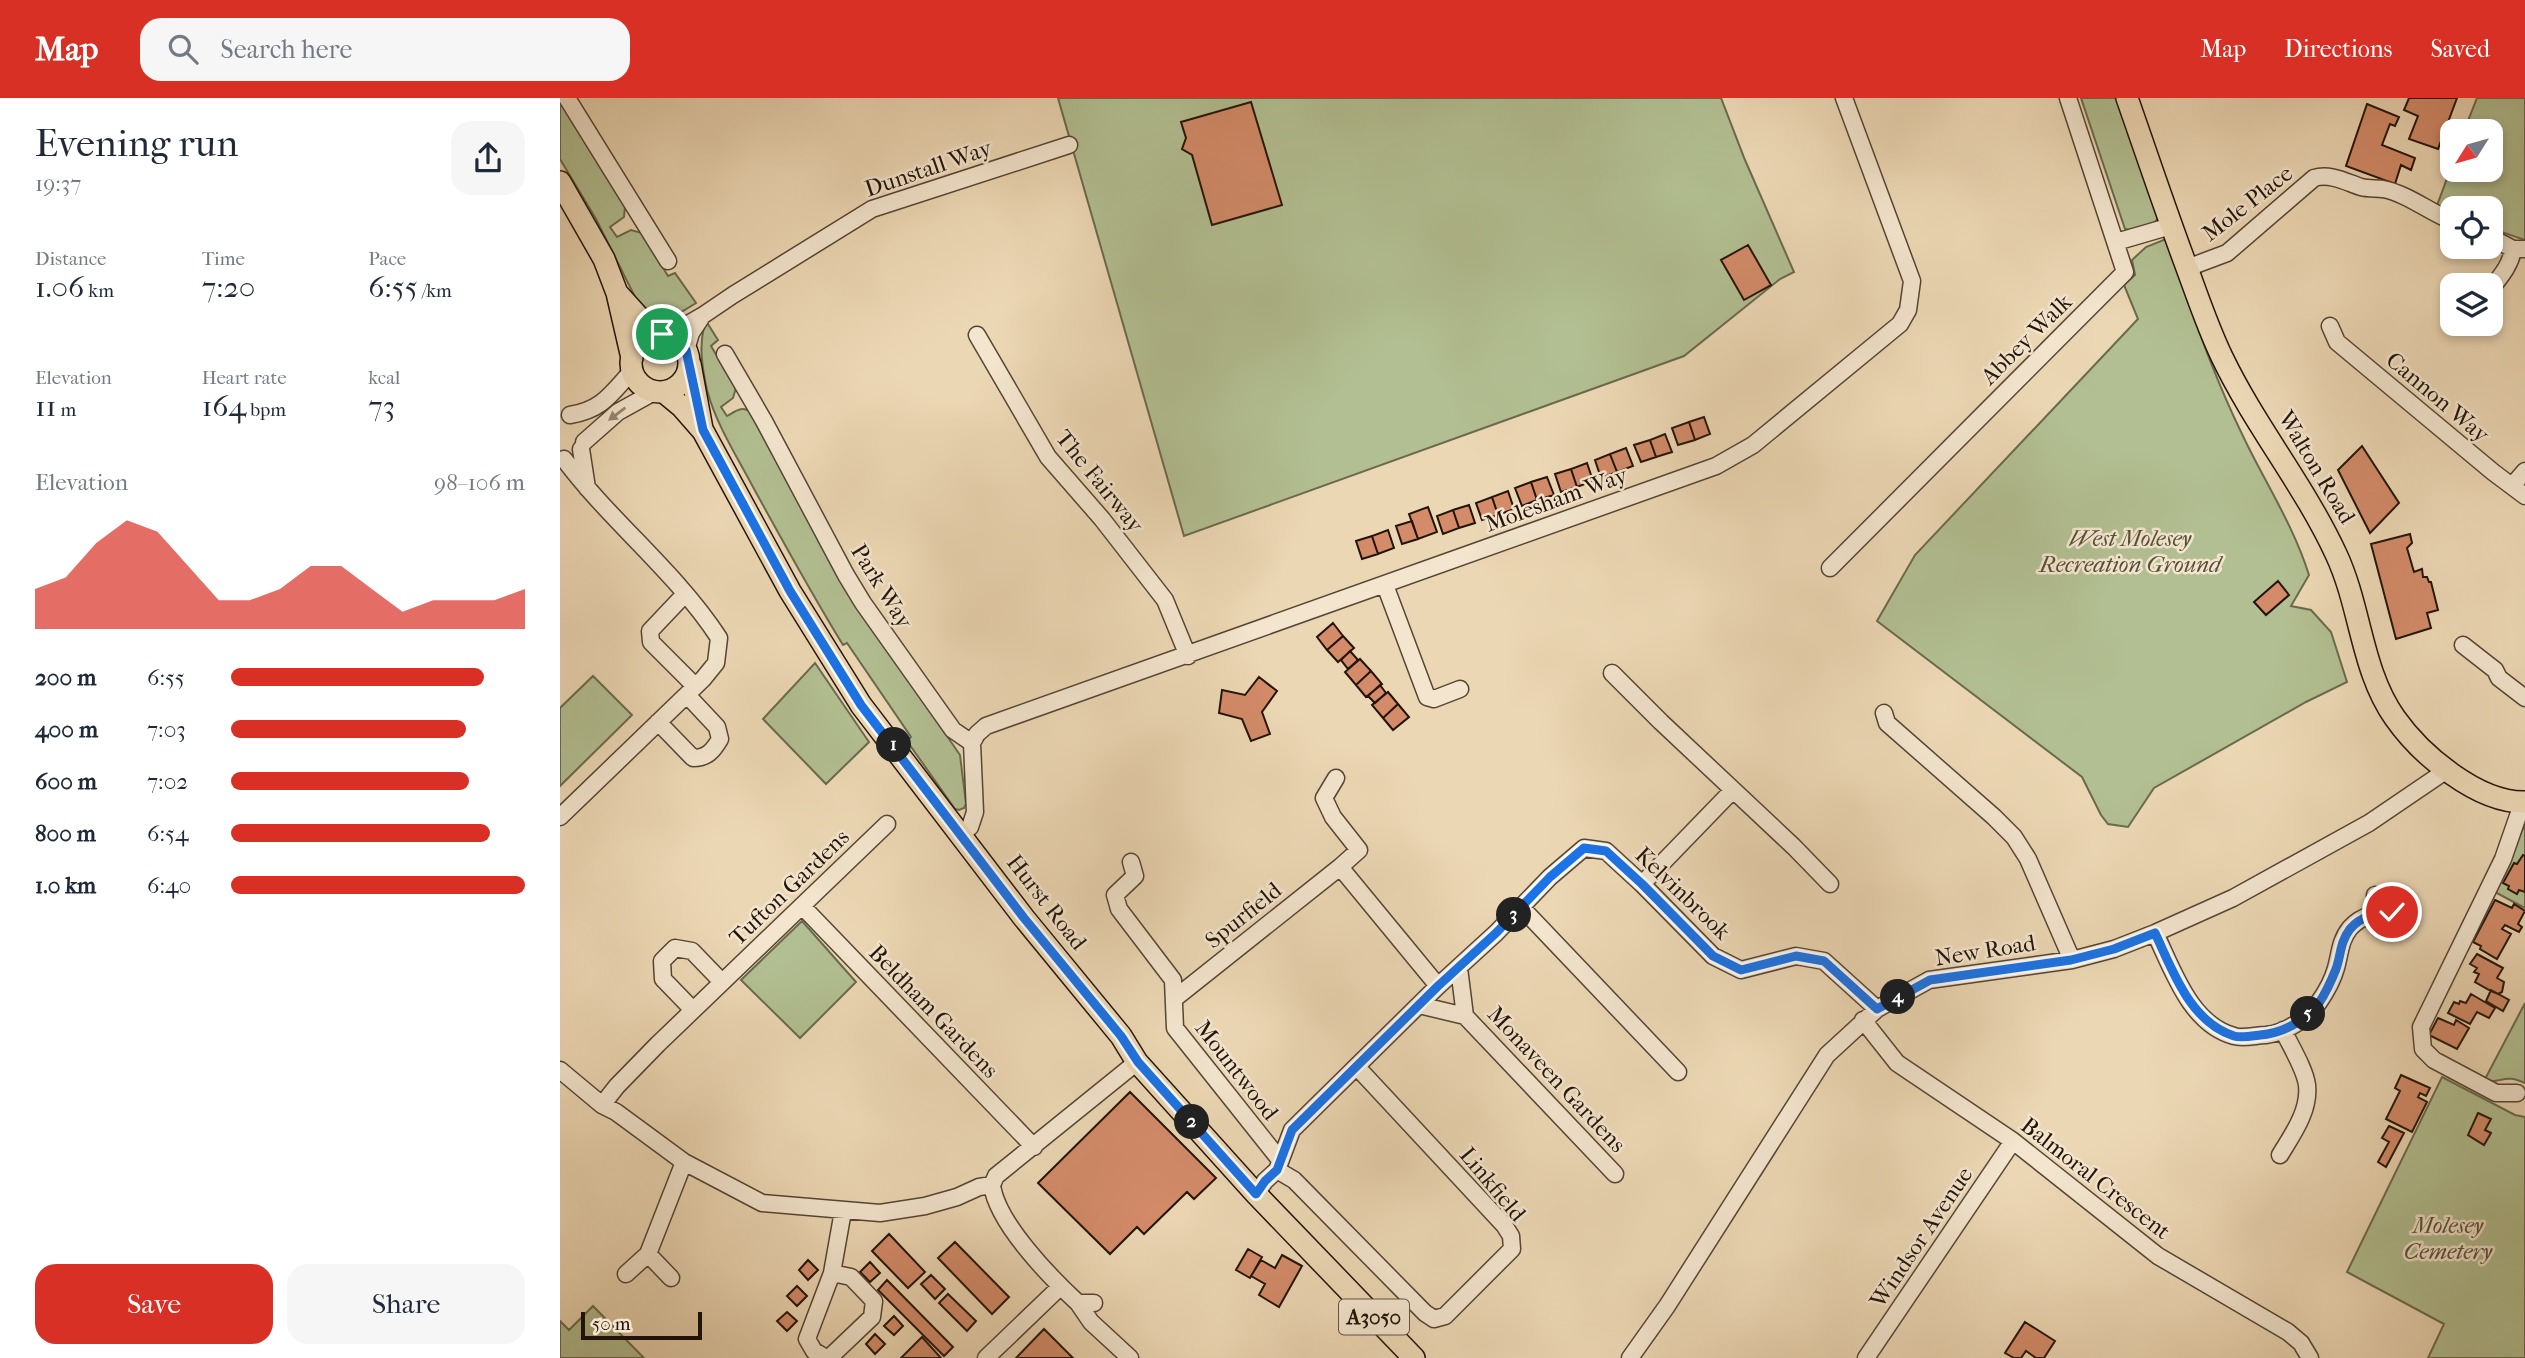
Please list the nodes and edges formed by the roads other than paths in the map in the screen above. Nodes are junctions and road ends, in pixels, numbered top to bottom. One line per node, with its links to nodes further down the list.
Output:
1 (567, 98): 11 (street)
2 (1844, 98): 31 (street, Molesham Way)
3 (2068, 98): 9 (street, Abbey Walk)
4 (2127, 98): 8 (main road, Walton Road)
5 (1069, 145): 15 (street, Dunstall Way)
6 (560, 182): 14 (main road)
7 (2440, 216): 12 (street, Mole Place)
8 (2171, 226): 9 (street); 12 (main road, Walton Road)
9 (2116, 242): 30 (street, Abbey Walk)
10 (2519, 249): 13 (street)
11 (668, 261)
12 (2187, 268): 42 (main road, Walton Road)
13 (2503, 273)
14 (617, 293): 17 (main road); 21 (main road)
15 (702, 316): 17 (street, Dunstall Way); 20 (street)
16 (2330, 326): 29 (street, Cannon Way)
17 (658, 335): 20 (main road); 21 (main road)
18 (976, 335): 34 (street, The Fairway)
19 (725, 354): 41 (street, Park Way)
20 (688, 356): 22 (main road); 24 (main road, Hurst Road / A3050)
21 (632, 365): 22 (main road); 23 (street)
22 (659, 392): 24 (main road, Hurst Road / A3050); 25 (street, one-way to 25)
23 (563, 414): 25 (street)
24 (703, 430): 48 (main road, Hurst Road / A3050)
25 (582, 445): 26 (street); 28 (street)
26 (562, 459): 28 (street)
27 (2525, 471): 29 (street)
28 (587, 490): 32 (street)
29 (2519, 491)
30 (1830, 568)
31 (1385, 585): 34 (street, Molesham Way); 36 (street)
32 (685, 594): 37 (street); 37 (street)
33 (2463, 645): 38 (street)
34 (1188, 656): 41 (street, Molesham Way)
35 (1612, 673): 44 (street)
36 (1460, 689)
37 (691, 691): 40 (street); 40 (street)
38 (2525, 698)
39 (1884, 713): 59 (street)
40 (658, 722): 46 (street)
41 (972, 743): 48 (street)
42 (2439, 763): 45 (main road, Walton Road); 58 (street, New Road)
43 (1336, 778): 50 (street, Spurfield)
44 (1733, 790): 51 (street); 52 (street)
45 (2522, 802): 74 (street)
46 (560, 817)
47 (887, 824): 54 (street, Tufton Gardens)
48 (961, 835): 70 (main road, Hurst Road / A3050)
49 (1131, 862): 63 (street, Mountwood)
50 (1340, 867): 62 (street); 63 (street, Spurfield)
51 (1642, 884): 55 (street, Kelvinbrook); 65 (street, Kelvinbrook)
52 (1830, 884)
53 (2375, 895): 57 (street)
54 (802, 906): 61 (street, Tufton Gardens); 78 (street, Beldham Gardens)
55 (1521, 907): 60 (street, Kelvinbrook); 73 (street)
56 (2410, 911): 57 (street)
57 (2378, 913): 69 (street)
58 (2155, 933): 59 (street, New Road); 69 (street)
59 (2071, 960): 65 (street, New Road)
60 (1459, 968): 62 (street, Kelvinbrook); 67 (street, Monaveen Gardens)
61 (722, 982): 66 (street, Tufton Gardens); 66 (street)
62 (1438, 986): 64 (street, Kelvinbrook)
63 (1174, 999): 80 (street, Mountwood)
64 (1419, 1005): 67 (street, Monaveen Gardens); 71 (street, Kelvinbrook)
65 (1877, 1009): 68 (street, New Road)
66 (693, 1010): 75 (street, Tufton Gardens)
67 (1465, 1016): 81 (street, Monaveen Gardens)
68 (1863, 1020): 77 (street, Balmoral Crescent); 94 (street, New Road)
69 (2283, 1030): 76 (street)
70 (1138, 1062): 78 (street); 83 (main road, Hurst Road / A3050)
71 (1357, 1068): 80 (street, Kelvinbrook); 80 (street, Linkfield)
72 (560, 1070): 75 (street)
73 (1678, 1072)
74 (2517, 1093)
75 (602, 1105): 79 (street)
76 (2270, 1139)
77 (2013, 1141): 95 (street, Windsor Avenue); 96 (street, Balmoral Crescent)
78 (1034, 1147): 82 (street)
79 (684, 1162): 84 (street); 85 (street)
80 (1278, 1165): 83 (street, Kelvinbrook)
81 (1615, 1174)
82 (992, 1185): 84 (street); 89 (street)
83 (1256, 1194): 93 (main road, Hurst Road / A3050)
84 (843, 1211): 86 (street)
85 (648, 1254): 87 (street); 88 (street)
86 (832, 1273): 90 (street); 90 (street)
87 (626, 1274)
88 (671, 1278)
89 (1060, 1287): 91 (street); 92 (street)
90 (828, 1358)
91 (986, 1358)
92 (1130, 1358)
93 (1414, 1358)
94 (1630, 1358)
95 (1866, 1358)
96 (2310, 1358)

